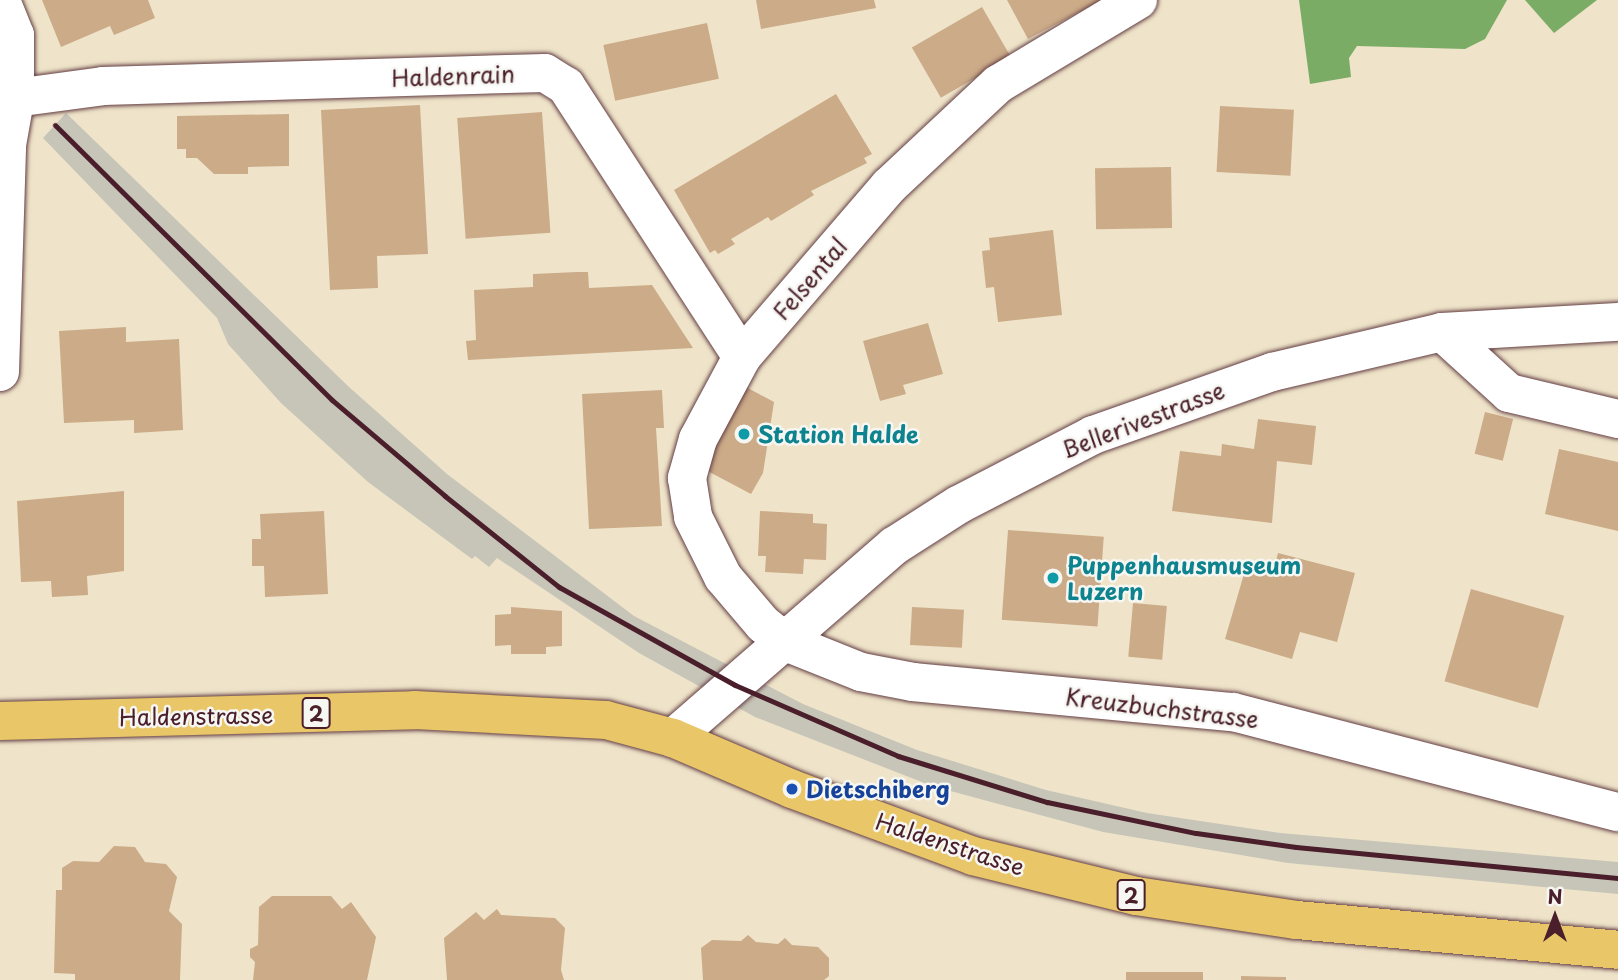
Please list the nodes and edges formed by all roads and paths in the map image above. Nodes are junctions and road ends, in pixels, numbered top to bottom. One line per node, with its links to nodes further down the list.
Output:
1 (1, 0): 3 (street)
2 (1138, 0): 6 (street, Felsental)
3 (7, 100): 6 (street, Haldenrain); 7 (street)
4 (1618, 323): 5 (street, Bellerivestrasse)
5 (1442, 332): 8 (street); 9 (street, Bellerivestrasse)
6 (742, 357): 9 (street, Felsental)
7 (0, 372)
8 (1618, 419)
9 (786, 642): 11 (street, Bellerivestrasse); 12 (street, Kreuzbuchstrasse)
10 (0, 721): 11 (main road, Haldenstrasse / 2)
11 (673, 738): 13 (main road, Haldenstrasse / 2)
12 (1618, 812)
13 (1618, 950)

